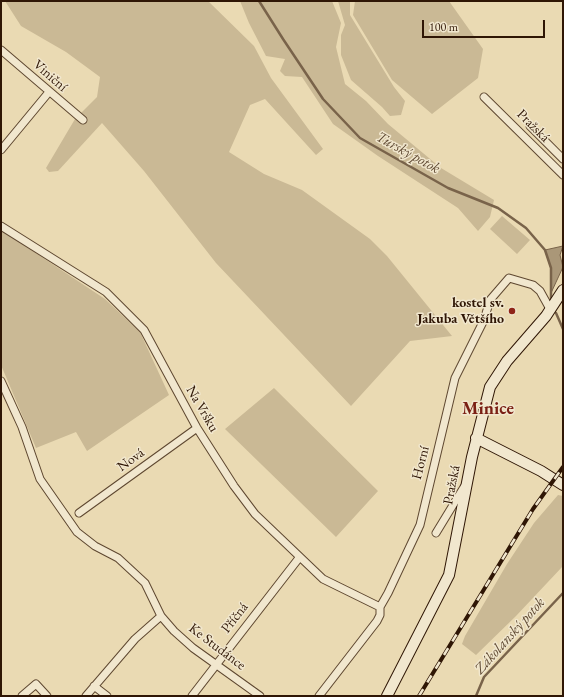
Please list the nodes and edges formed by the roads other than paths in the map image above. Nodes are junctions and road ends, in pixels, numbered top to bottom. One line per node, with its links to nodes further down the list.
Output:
1 (1, 50): 2 (street, Viniční)
2 (49, 92): 4 (street, Viniční); 6 (street)
3 (484, 97): 8 (street, Pražská)
4 (83, 120)
5 (530, 126): 7 (street)
6 (1, 150)
7 (563, 159)
8 (563, 175)
9 (1, 226): 13 (street, Na Vršku)
10 (563, 290): 11 (main road, Pražská)
11 (550, 309): 14 (main road, Pražská); 20 (street, Horní)
12 (1, 381): 21 (street, Ke Studánce)
13 (197, 428): 17 (street, Nová); 19 (street, Na Vršku)
14 (476, 438): 15 (main road, Pražská); 16 (main road)
15 (467, 484): 18 (street); 31 (main road, Pražská)
16 (563, 485)
17 (79, 513)
18 (436, 533)
19 (299, 558): 20 (street, Na Vršku); 22 (street, Příčná)
20 (380, 607): 30 (street, Horní)
21 (161, 616): 22 (street, Ke Studánce); 23 (street)
22 (216, 664): 28 (street, Příčná); 29 (street, Ke Studánce)
23 (94, 686): 26 (street); 27 (street)
24 (22, 696): 25 (street)
25 (47, 696)
26 (86, 696)
27 (107, 696)
28 (192, 696)
29 (260, 696)
30 (319, 696)
31 (387, 696)

